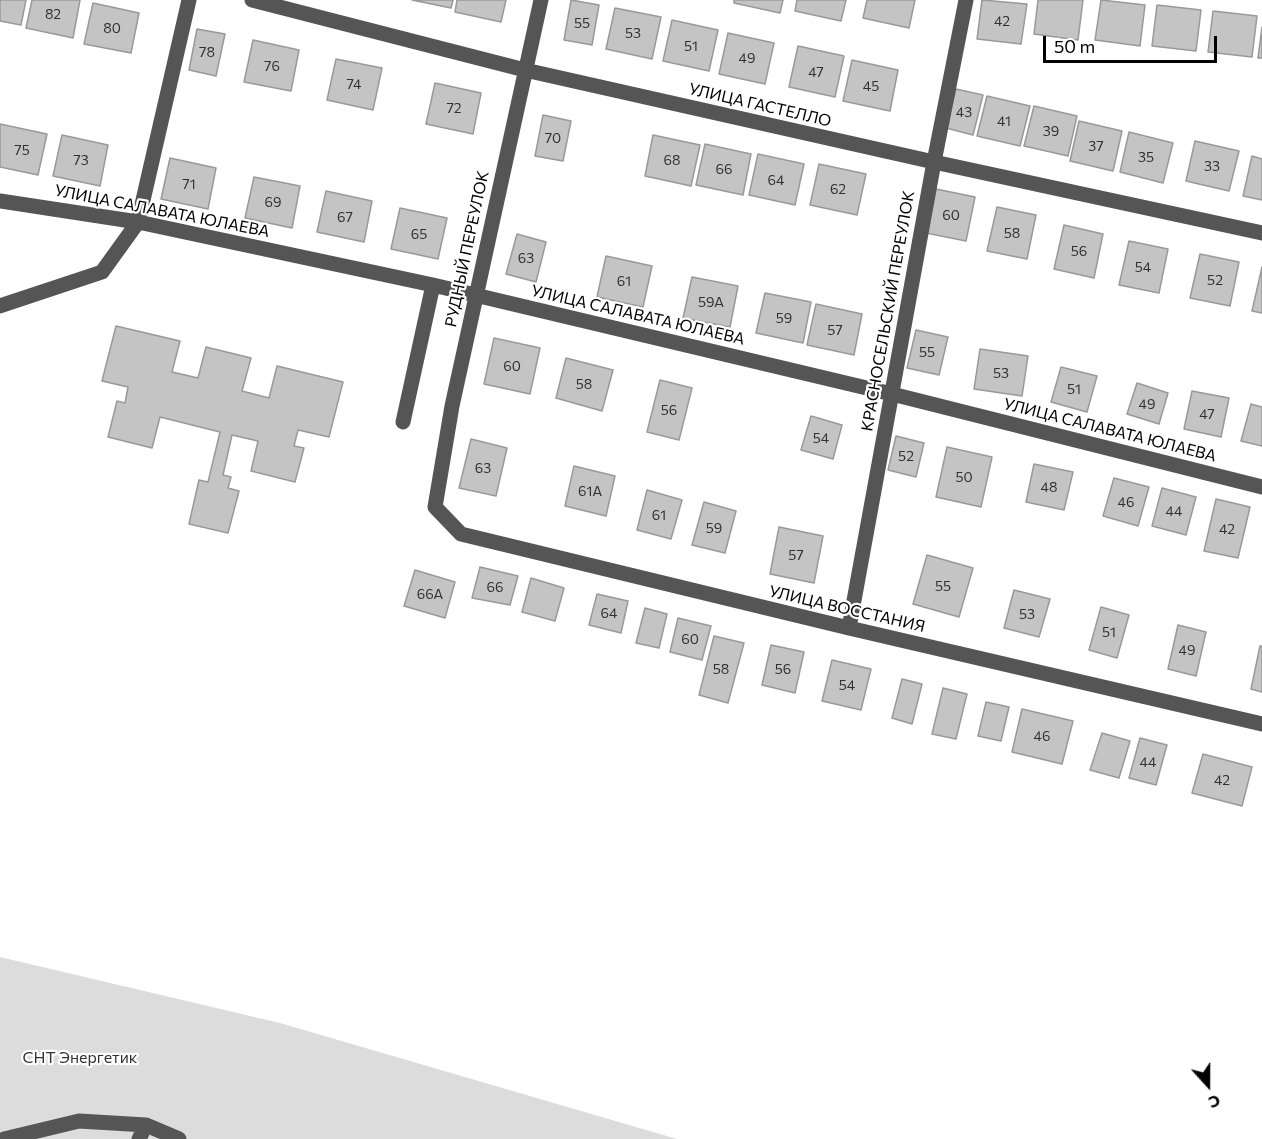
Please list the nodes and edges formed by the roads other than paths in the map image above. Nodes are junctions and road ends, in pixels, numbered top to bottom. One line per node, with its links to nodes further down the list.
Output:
1 (189, 0): 8 (street)
2 (252, 0): 5 (street, УЛИЦА ГАСТЕЛЛО)
3 (541, 0): 5 (street, РУДНЫЙ ПЕРЕУЛОК)
4 (966, 0): 6 (street, КРАСНОСЕЛЬСКИЙ ПЕРЕУЛОК)
5 (525, 70): 6 (street, УЛИЦА ГАСТЕЛЛО); 11 (street, РУДНЫЙ ПЕРЕУЛОК)
6 (934, 162): 9 (street, УЛИЦА ГАСТЕЛЛО); 13 (street, КРАСНОСЕЛЬСКИЙ ПЕРЕУЛОК)
7 (0, 201): 8 (street, УЛИЦА САЛАВАТА ЮЛАЕВА)
8 (138, 222): 10 (street, УЛИЦА САЛАВАТА ЮЛАЕВА); 12 (street)
9 (1262, 233)
10 (433, 285): 11 (street, УЛИЦА САЛАВАТА ЮЛАЕВА); 14 (street)
11 (476, 295): 13 (street, УЛИЦА САЛАВАТА ЮЛАЕВА); 16 (street, РУДНЫЙ ПЕРЕУЛОК)
12 (0, 306)
13 (891, 394): 15 (street, УЛИЦА САЛАВАТА ЮЛАЕВА); 17 (street, КРАСНОСЕЛЬСКИЙ ПЕРЕУЛОК)
14 (403, 422)
15 (1262, 487)
16 (435, 507): 17 (street, УЛИЦА ВОССТАНИЯ)
17 (849, 628): 18 (street, УЛИЦА ВОССТАНИЯ)
18 (1262, 724)
19 (143, 1132): 20 (street); 21 (street)
20 (4, 1139)
21 (179, 1139)

